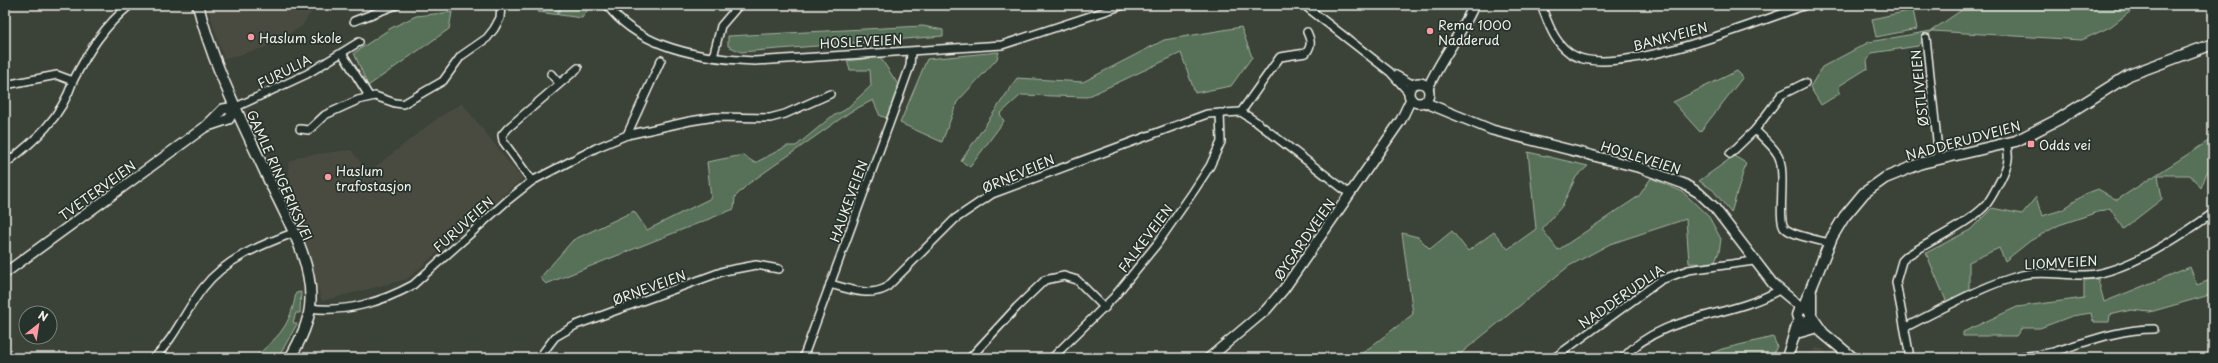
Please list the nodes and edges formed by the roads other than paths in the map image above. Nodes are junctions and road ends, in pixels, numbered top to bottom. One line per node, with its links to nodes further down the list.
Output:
1 (130, 5): 24 (street)
2 (198, 5): 33 (main road, GAMLE RINGERIKSVEI)
3 (396, 5): 12 (street)
4 (501, 5): 30 (street)
5 (607, 5): 19 (street, HOSLEVEIEN)
6 (739, 5): 19 (street)
7 (1124, 5): 17 (street, HOSLEVEIEN)
8 (1304, 5): 22 (street, HOSLEVEIEN)
9 (1474, 5): 28 (street)
10 (1541, 5): 11 (street, BANKVEIEN)
11 (1806, 5)
12 (354, 21)
13 (1307, 32): 35 (street)
14 (1926, 38): 43 (street, ØSTLIVEIEN)
15 (359, 42): 18 (street, FURULIA)
16 (2213, 44): 41 (main road, NADDERUDVEIEN)
17 (911, 52): 19 (street, HOSLEVEIEN); 53 (street, HAUKEVEIEN)
18 (342, 53): 30 (street); 33 (street, FURULIA)
19 (713, 57)
20 (661, 60): 40 (street)
21 (578, 68): 25 (street)
22 (1390, 72): 28 (street, HOSLEVEIEN); 31 (street, HOSLEVEIEN)
23 (551, 74): 25 (street)
24 (73, 81): 27 (street); 44 (street)
25 (559, 83): 45 (street)
26 (1805, 83): 39 (street)
27 (5, 85)
28 (1423, 87): 31 (street, ØYGARDVEIEN); 32 (street); 36 (street, HOSLEVEIEN)
29 (830, 94): 40 (street, FURUVEIEN)
30 (369, 96): 38 (street)
31 (1410, 96): 32 (street, HOSLEVEIEN); 37 (street, ØYGARDVEIEN)
32 (1422, 103): 36 (street, HOSLEVEIEN); 37 (street, ØYGARDVEIEN)
33 (236, 107): 48 (main road, GAMLE RINGERIKSVEI); 52 (street, TVETERVEIEN)
34 (1220, 112): 35 (street, ØRNEVEIEN); 53 (street, ØRNEVEIEN); 56 (street, FALKEVEIEN)
35 (1241, 112): 46 (street)
36 (1450, 113): 50 (street, HOSLEVEIEN)
37 (1402, 119): 46 (street, ØYGARDVEIEN)
38 (300, 129)
39 (1755, 130): 42 (street); 49 (street)
40 (627, 135): 45 (street, FURUVEIEN)
41 (2006, 144): 43 (main road, NADDERUDVEIEN); 58 (street)
42 (1730, 154)
43 (1940, 159): 49 (main road, NADDERUDVEIEN)
44 (5, 164)
45 (532, 182): 55 (street, FURUVEIEN)
46 (1350, 194): 69 (street, ØYGARDVEIEN)
47 (2213, 213): 58 (street, LIOMVEIEN)
48 (293, 233): 55 (main road, GAMLE RINGERIKSVEI); 63 (street)
49 (1829, 243): 57 (main road, NADDERUDVEIEN)
50 (1754, 261): 54 (street, HOSLEVEIEN); 70 (street, NADDERUDLIA)
51 (779, 269): 65 (street, ØRNEVEIEN)
52 (5, 273)
53 (830, 284): 66 (street, HAUKEVEIEN)
54 (1780, 291): 57 (street, HOSLEVEIEN); 71 (street)
55 (310, 308): 64 (main road, GAMLE RINGERIKSVEI)
56 (1105, 308): 67 (street); 68 (street, FALKEVEIEN)
57 (1804, 315): 60 (main road, HOSLEVEIEN); 61 (main road, NADDERUDVEIEN)
58 (1906, 327): 62 (street)
59 (2154, 328): 74 (street)
60 (1819, 331): 61 (main road); 73 (main road, HOSLEVEIEN)
61 (1797, 336): 72 (main road, NADDERUDVEIEN)
62 (1909, 352)
63 (154, 358)
64 (290, 358)
65 (539, 358)
66 (803, 358)
67 (970, 358)
68 (1052, 358)
69 (1209, 358)
70 (1554, 358)
71 (1623, 358)
72 (1787, 358)
73 (1853, 358)
74 (2008, 358)

